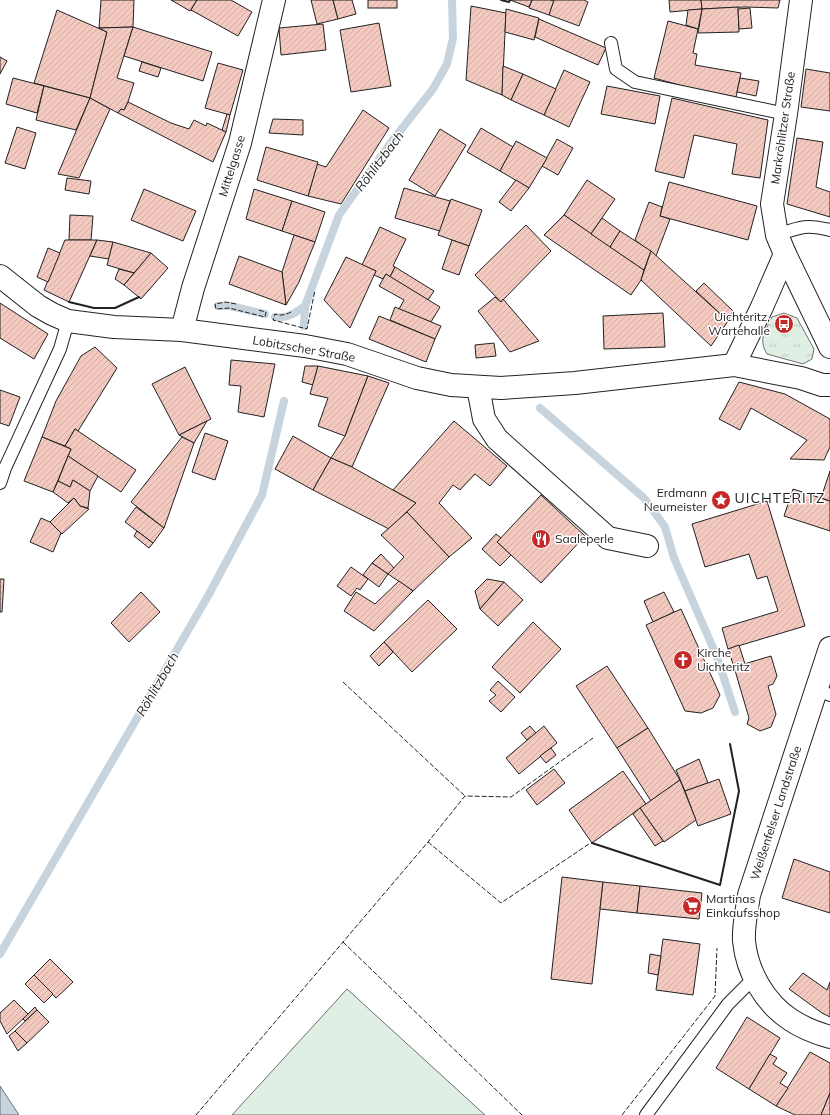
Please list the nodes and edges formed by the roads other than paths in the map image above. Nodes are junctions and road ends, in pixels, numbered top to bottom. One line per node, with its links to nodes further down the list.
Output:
1 (274, 0): 9 (street, Mittelgasse)
2 (801, 0): 4 (street, Markröhlitzer Straße)
3 (611, 43): 4 (lane)
4 (786, 114): 6 (street, Markröhlitzer Straße)
5 (830, 230): 6 (lane)
6 (781, 244): 10 (street); 11 (street)
7 (0, 276): 8 (street, Lobitzscher Straße)
8 (68, 321): 9 (street, Lobitzscher Straße); 14 (lane)
9 (182, 330): 13 (street, Lobitzscher Straße)
10 (830, 347)
11 (734, 365): 12 (street, Lobitzscher Straße); 13 (street, Lobitzscher Straße)
12 (830, 386)
13 (478, 387): 15 (street)
14 (0, 483)
15 (647, 546)
16 (830, 648): 17 (street, Weißenfelser Landstraße)
17 (823, 692): 18 (street, Weißenfelser Landstraße)
18 (754, 978): 19 (street, Weißenfelser Landstraße); 20 (lane)
19 (830, 1037)
20 (646, 1115)

